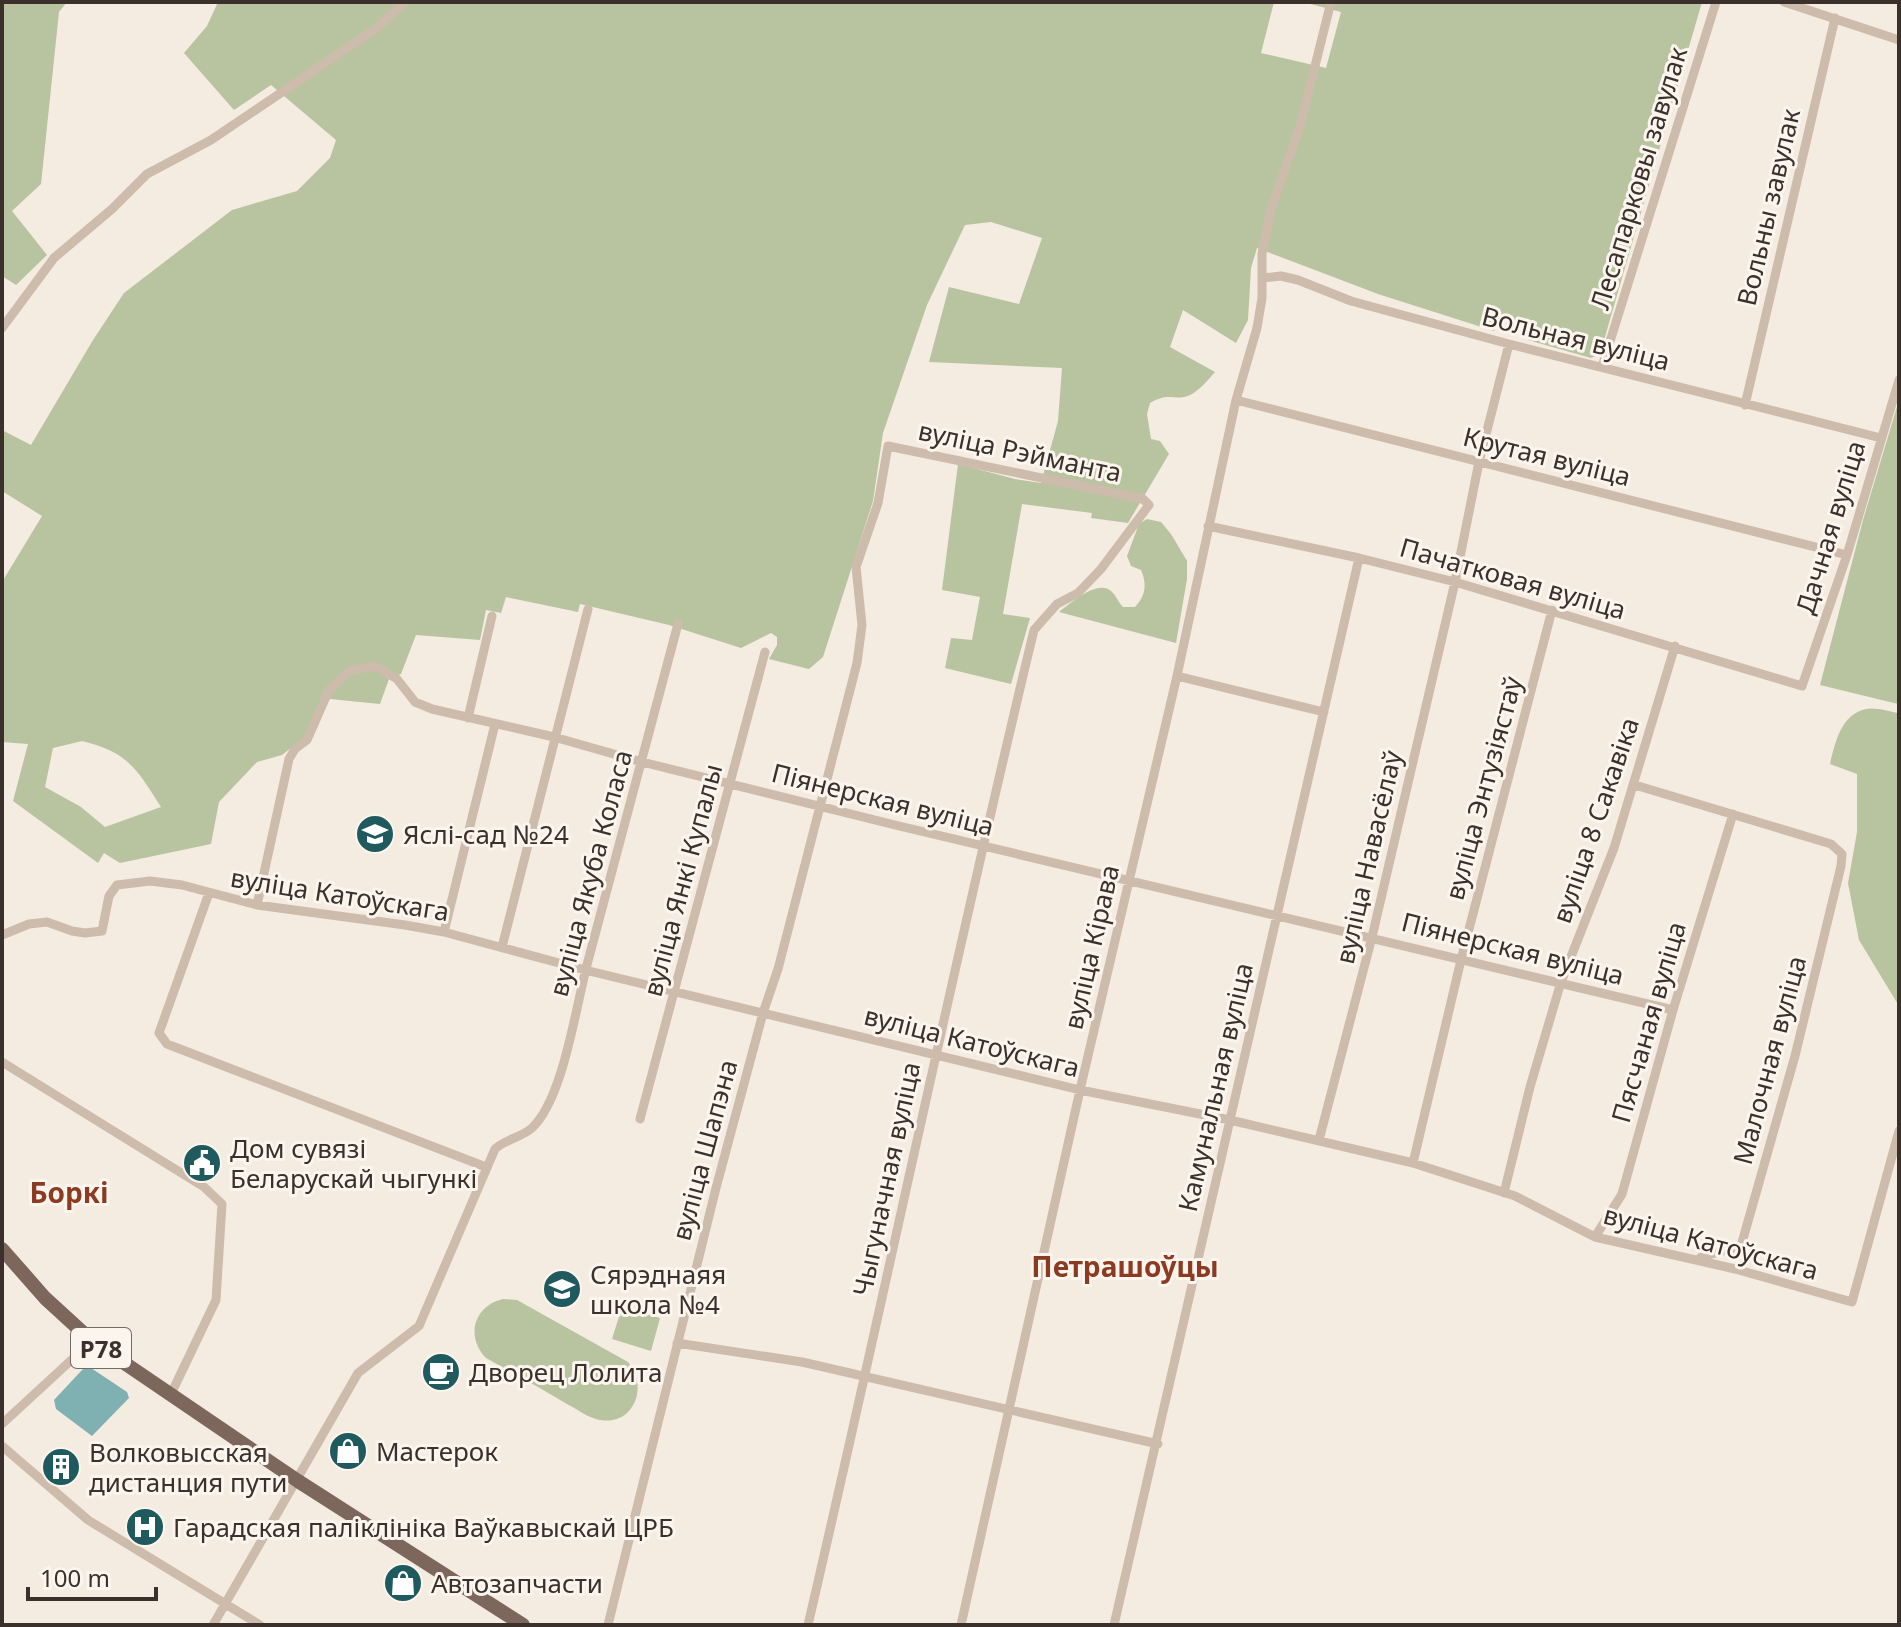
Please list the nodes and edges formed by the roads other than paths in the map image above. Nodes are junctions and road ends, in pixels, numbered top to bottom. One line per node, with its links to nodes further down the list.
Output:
1 (405, 2): 8 (street)
2 (1331, 2): 7 (street, вуліца Кірава)
3 (1716, 2): 10 (street, Лесапарковы завулак)
4 (1784, 2): 5 (street)
5 (1835, 18): 6 (street); 13 (street, Вольны завулак)
6 (1899, 40)
7 (1262, 278): 9 (street, Вольная вуліца); 12 (street, вуліца Кірава)
8 (2, 328)
9 (1509, 344): 10 (street, Вольная вуліца); 15 (street, вуліца Навасёлаў)
10 (1602, 367): 13 (street, Вольная вуліца)
11 (1899, 380): 14 (street, Дачная вуліца)
12 (1236, 400): 15 (street, Крутая вуліца); 17 (street, вуліца Кірава)
13 (1745, 405): 14 (street, Вольная вуліца)
14 (1881, 438): 18 (street, Дачная вуліца)
15 (1479, 462): 18 (street, Крутая вуліца); 20 (street, вуліца Навасёлаў)
16 (1149, 505): 36 (street, вуліца Рэйманта); 38 (street, Чыгуначная вуліца)
17 (1208, 526): 19 (street, Пачатковая вуліца); 27 (street, вуліца Кірава)
18 (1847, 555): 28 (street, Дачная вуліца)
19 (1359, 558): 20 (street, Пачатковая вуліца); 29 (street, Камунальная вуліца)
20 (1455, 582): 22 (street, Пачатковая вуліца); 45 (street, вуліца Навасёлаў)
21 (588, 609): 32 (street)
22 (1552, 610): 25 (street, Пачатковая вуліца); 47 (street, вуліца Энтузіястаў)
23 (492, 616): 30 (street)
24 (678, 624): 33 (street, вуліца Якуба Коласа)
25 (1675, 646): 28 (street, Пачатковая вуліца); 35 (street, вуліца 8 Сакавіка)
26 (765, 652): 34 (street, вуліца Янкі Купалы)
27 (1177, 676): 29 (street); 39 (street, вуліца Кірава)
28 (1802, 686)
29 (1324, 712): 42 (street, Камунальная вуліца)
30 (468, 718): 31 (street, Піянерская вуліца); 41 (street, Піянерская вуліца)
31 (495, 724): 32 (street, Піянерская вуліца); 43 (street)
32 (554, 737): 33 (street, Піянерская вуліца); 46 (street)
33 (642, 762): 34 (street, Піянерская вуліца); 48 (street, вуліца Якуба Коласа)
34 (731, 784): 36 (street, Піянерская вуліца); 50 (street, вуліца Янкі Купалы)
35 (1635, 785): 37 (street); 49 (street, вуліца 8 Сакавіка)
36 (820, 806): 38 (street, Піянерская вуліца); 52 (street, вуліца Рэйманта)
37 (1733, 814): 51 (street, Пясчаная вуліца); 65 (street, Малочная вуліца)
38 (982, 845): 39 (street, Піянерская вуліца); 53 (street, Чыгуначная вуліца)
39 (1129, 881): 42 (street, Піянерская вуліца); 55 (street, вуліца Кірава)
40 (209, 893): 41 (street, вуліца Катоўскага); 44 (street, вуліца Катоўскага); 61 (street)
41 (257, 905): 43 (street, вуліца Катоўскага)
42 (1278, 914): 45 (street, Піянерская вуліца); 57 (street, Камунальная вуліца)
43 (444, 932): 46 (street, вуліца Катоўскага)
44 (2, 935)
45 (1372, 937): 47 (street, Піянерская вуліца); 59 (street, вуліца Навасёлаў)
46 (502, 947): 48 (street, вуліца Катоўскага)
47 (1461, 960): 49 (street, Піянерская вуліца); 60 (street, вуліца Энтузіястаў)
48 (585, 970): 50 (street, вуліца Катоўскага); 61 (street, вуліца Якуба Коласа)
49 (1561, 982): 51 (street, Піянерская вуліца); 62 (street, вуліца 8 Сакавіка)
50 (676, 991): 52 (street, вуліца Катоўскага); 56 (street, вуліца Янкі Купалы)
51 (1673, 1010): 63 (street, Пясчаная вуліца)
52 (763, 1013): 53 (street, вуліца Катоўскага); 67 (street, вуліца Шапэна)
53 (936, 1054): 55 (street, вуліца Катоўскага); 68 (street, Чыгуначная вуліца)
54 (2, 1062): 69 (street)
55 (1080, 1090): 57 (street, вуліца Катоўскага); 70 (street, вуліца Кірава)
56 (640, 1119)
57 (1230, 1120): 59 (street, вуліца Катоўскага); 72 (street, Камунальная вуліца)
58 (1899, 1131): 65 (street, вуліца Катоўскага)
59 (1319, 1140): 60 (street, вуліца Катоўскага)
60 (1413, 1163): 62 (street, вуліца Катоўскага)
61 (486, 1167): 74 (street)
62 (1504, 1193): 63 (street, вуліца Катоўскага)
63 (1595, 1237): 65 (street, вуліца Катоўскага)
64 (2, 1249): 66 (main road, Р78)
65 (1699, 1261)
66 (92, 1341): 69 (main road, Р78); 71 (street)
67 (677, 1343): 68 (street); 79 (street, вуліца Шапэна)
68 (865, 1378): 70 (street); 80 (street, Чыгуначная вуліца)
69 (171, 1394): 74 (main road, Р78)
70 (1009, 1411): 72 (street); 81 (street, вуліца Кірава)
71 (2, 1424)
72 (1158, 1444): 82 (street, Камунальная вуліца)
73 (2, 1446): 75 (street)
74 (298, 1481): 75 (street); 78 (main road, Р78)
75 (225, 1603): 76 (street); 77 (street)
76 (213, 1625)
77 (260, 1625)
78 (523, 1625)
79 (608, 1625)
80 (808, 1625)
81 (961, 1625)
82 (1114, 1625)

